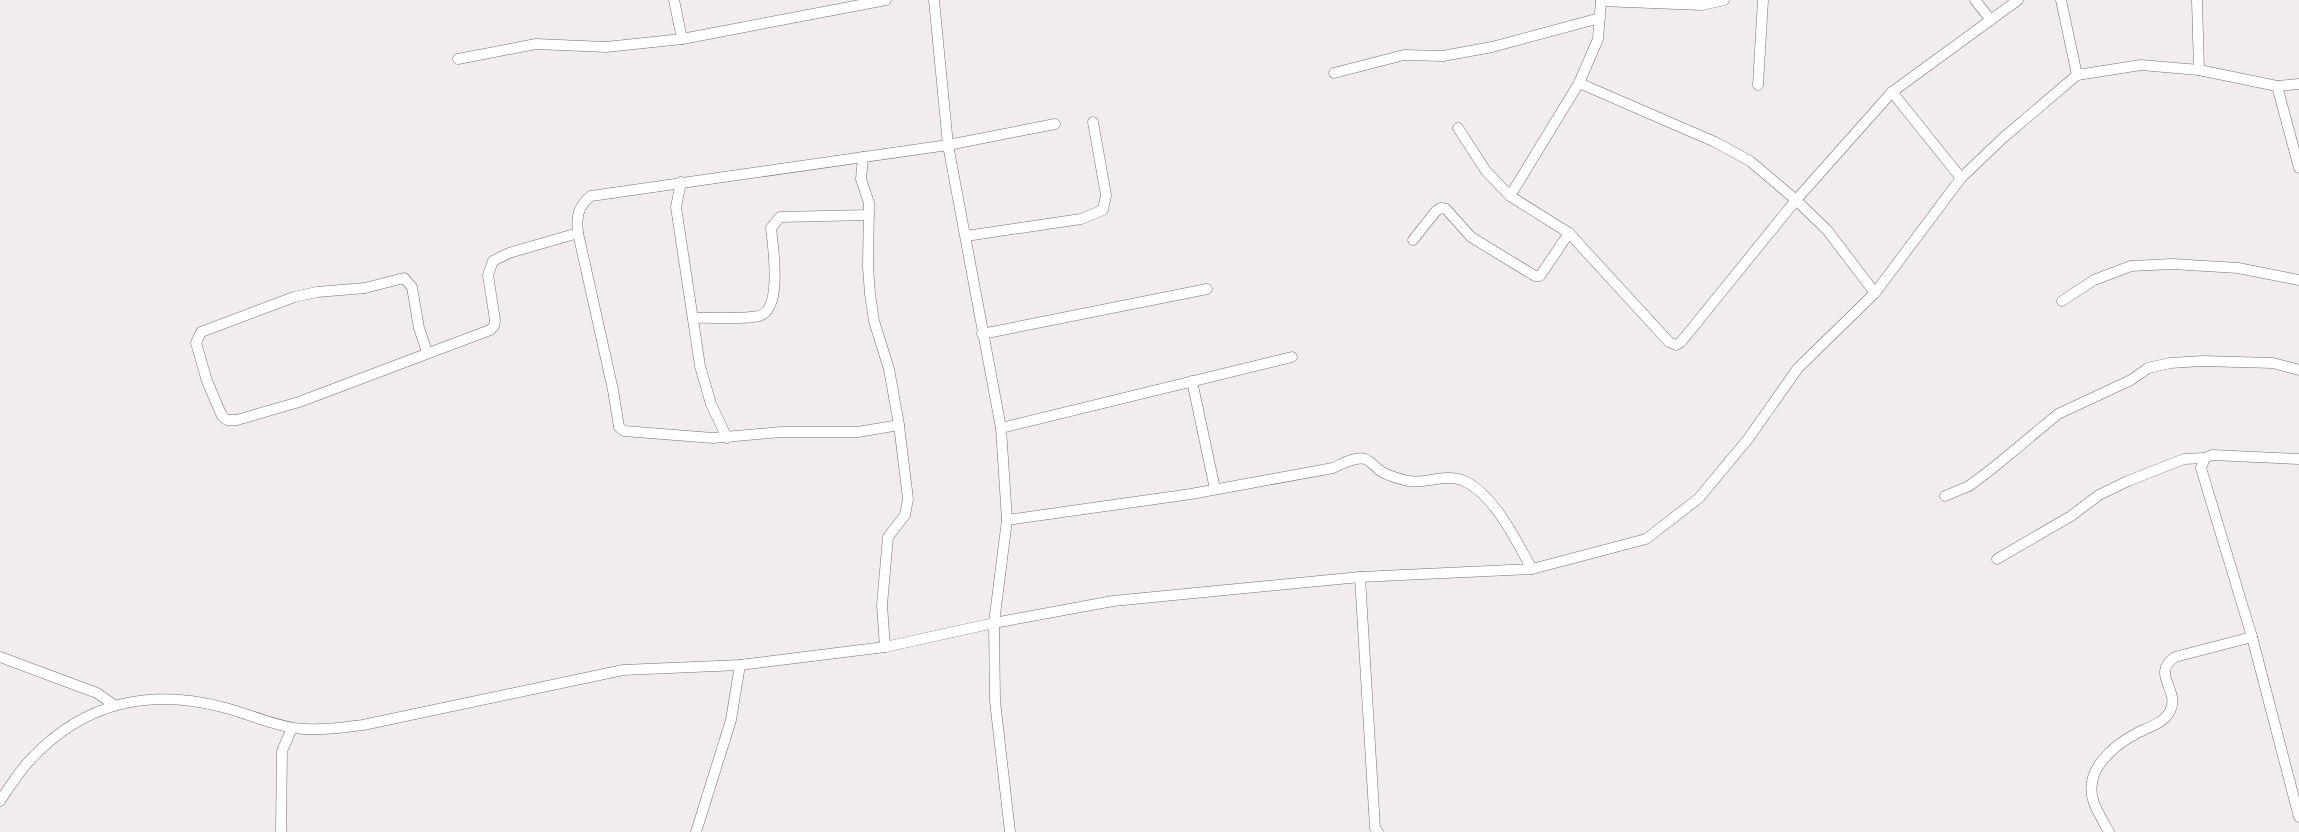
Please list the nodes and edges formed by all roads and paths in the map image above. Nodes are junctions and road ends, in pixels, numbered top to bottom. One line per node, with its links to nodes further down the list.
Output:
1 (674, 0): 14 (street)
2 (886, 0): 14 (street)
3 (934, 0): 27 (street)
4 (1724, 0): 11 (street)
5 (1763, 0): 21 (street)
6 (1975, 0): 13 (street)
7 (2018, 0): 13 (street)
8 (2061, 0): 18 (street)
9 (2197, 0): 16 (street)
10 (1601, 1): 11 (street); 12 (street)
11 (1702, 2)
12 (1600, 18): 17 (street); 19 (street)
13 (1991, 20): 23 (street)
14 (682, 39): 15 (street)
15 (458, 59)
16 (2199, 70): 18 (street); 22 (street)
17 (1334, 73)
18 (2077, 75): 30 (street)
19 (1580, 83): 32 (street); 33 (street)
20 (2299, 84): 22 (street)
21 (1758, 85)
22 (2277, 86): 29 (street)
23 (1892, 92): 30 (street); 33 (street)
24 (1093, 122): 37 (street)
25 (1055, 124): 27 (street)
26 (1458, 128): 32 (street)
27 (948, 145): 28 (street); 37 (street)
28 (863, 157): 31 (street); 34 (street)
29 (2299, 168)
30 (1961, 178): 41 (street)
31 (681, 182): 35 (street); 43 (street)
32 (1510, 197): 36 (street)
33 (1796, 200): 36 (street); 41 (street)
34 (869, 215): 43 (street); 49 (street)
35 (578, 233): 45 (street); 51 (street)
36 (1569, 233): 38 (street)
37 (966, 236): 44 (street)
38 (1413, 240)
39 (2299, 280): 42 (street)
40 (1208, 289): 44 (street)
41 (1875, 293): 58 (street)
42 (2062, 301)
43 (693, 318): 51 (street)
44 (982, 334): 50 (street)
45 (428, 352): 45 (street)
46 (1292, 357): 48 (street)
47 (2299, 370): 55 (street)
48 (1192, 382): 50 (street); 54 (street)
49 (899, 425): 51 (street); 62 (street)
50 (1001, 428): 56 (street)
51 (727, 438)
52 (2205, 458): 53 (street); 57 (street); 61 (street)
53 (2299, 459)
54 (1215, 489): 56 (street); 58 (street)
55 (1945, 496)
56 (1007, 520): 60 (street)
57 (1997, 559)
58 (1532, 569): 59 (street)
59 (1360, 577): 60 (street); 72 (street)
60 (994, 623): 62 (street); 71 (street)
61 (2252, 637): 68 (street); 73 (street)
62 (885, 647): 64 (street)
63 (0, 657): 65 (street)
64 (740, 665): 66 (street); 70 (street)
65 (114, 705): 66 (street); 67 (street)
66 (292, 728): 69 (street)
67 (0, 800)
68 (2299, 817)
69 (281, 832)
70 (696, 832)
71 (1010, 832)
72 (1378, 832)
73 (2109, 832)

